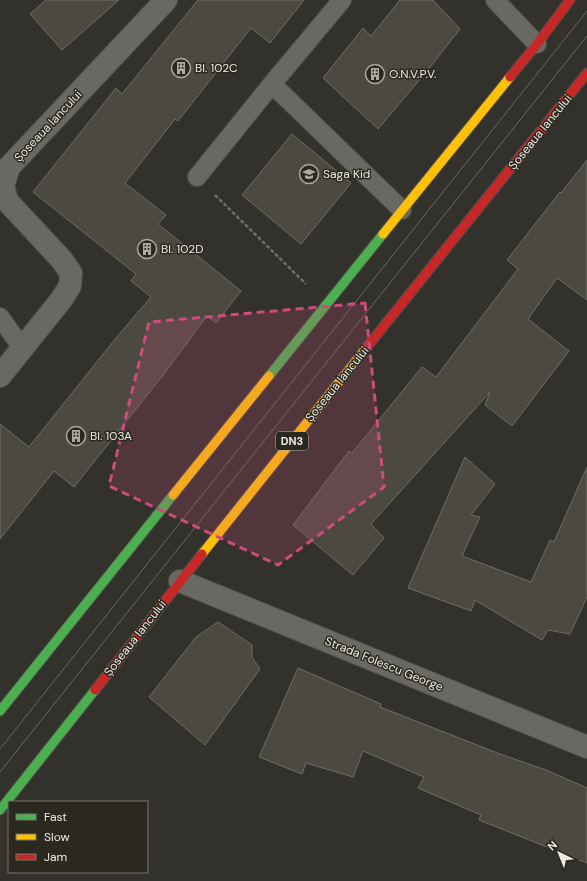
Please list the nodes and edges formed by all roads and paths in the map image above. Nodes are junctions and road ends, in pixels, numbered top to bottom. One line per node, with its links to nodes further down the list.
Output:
1 (166, 0): 12 (street, Șoseaua Iancului)
2 (342, 0): 7 (lane)
3 (495, 0): 5 (lane)
4 (570, 0): 5 (main road)
5 (537, 44): 9 (main road)
6 (587, 73): 14 (main road, Șoseaua Iancului / DN3)
7 (272, 84): 8 (lane); 9 (lane)
8 (197, 177): 10 (path)
9 (402, 210): 10 (main road)
10 (326, 304): 15 (main road)
11 (0, 316): 12 (lane)
12 (23, 349): 13 (street, Șoseaua Iancului)
13 (0, 376)
14 (180, 580): 16 (street, Strada Folescu George); 17 (main road, Șoseaua Iancului / DN3)
15 (0, 711)
16 (585, 741)
17 (0, 810)

